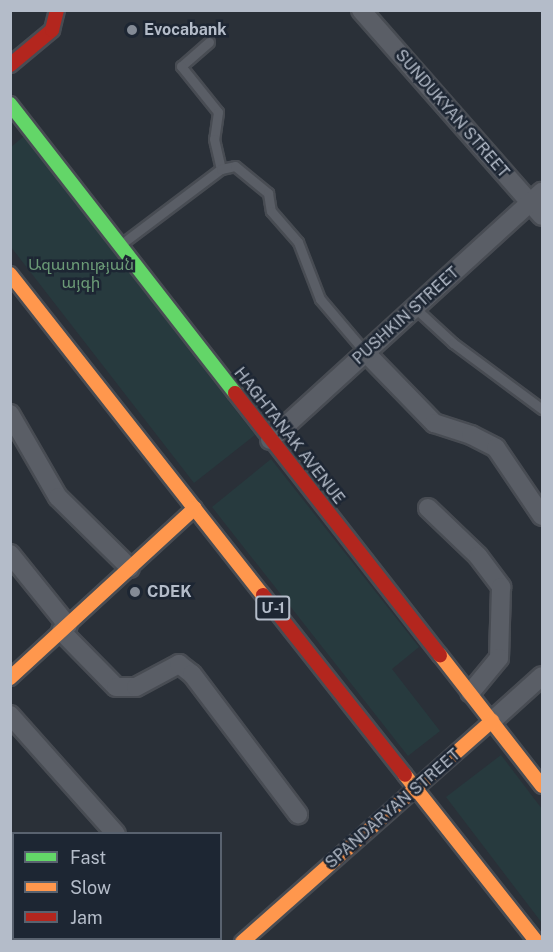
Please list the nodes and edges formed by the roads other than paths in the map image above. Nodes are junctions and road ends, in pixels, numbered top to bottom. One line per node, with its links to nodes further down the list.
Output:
1 (57, 10): 4 (main road)
2 (73, 10): 4 (main road)
3 (361, 10): 9 (street, SUNDUKYAN STREET)
4 (52, 30): 6 (main road)
5 (208, 42): 8 (lane)
6 (10, 65)
7 (10, 104): 10 (main road, HAGHTANAK AVENUE)
8 (221, 169): 10 (lane); 13 (lane)
9 (538, 204): 12 (street, PUSHKIN STREET)
10 (120, 245): 16 (main road, HAGHTANAK AVENUE)
11 (10, 274): 17 (main road, Մ-1)
12 (415, 308): 13 (street, PUSHKIN STREET); 14 (lane)
13 (366, 353): 16 (street, PUSHKIN STREET); 19 (street)
14 (543, 409)
15 (10, 414): 21 (street)
16 (270, 440): 25 (main road, HAGHTANAK AVENUE)
17 (195, 508): 21 (main road); 29 (main road, Մ-1)
18 (428, 508): 25 (street)
19 (543, 516)
20 (10, 554): 22 (street)
21 (130, 568): 22 (main road)
22 (64, 628): 24 (main road); 30 (street)
23 (543, 676): 27 (street, SPANDARYAN STREET)
24 (10, 678)
25 (470, 693): 27 (main road, HAGHTANAK AVENUE)
26 (10, 714): 31 (street)
27 (492, 721): 28 (main road, HAGHTANAK AVENUE); 29 (main road, SPANDARYAN STREET)
28 (543, 786)
29 (416, 788): 32 (main road, SPANDARYAN STREET); 33 (main road, Մ-1)
30 (298, 814)
31 (114, 832)
32 (242, 942)
33 (537, 942)

